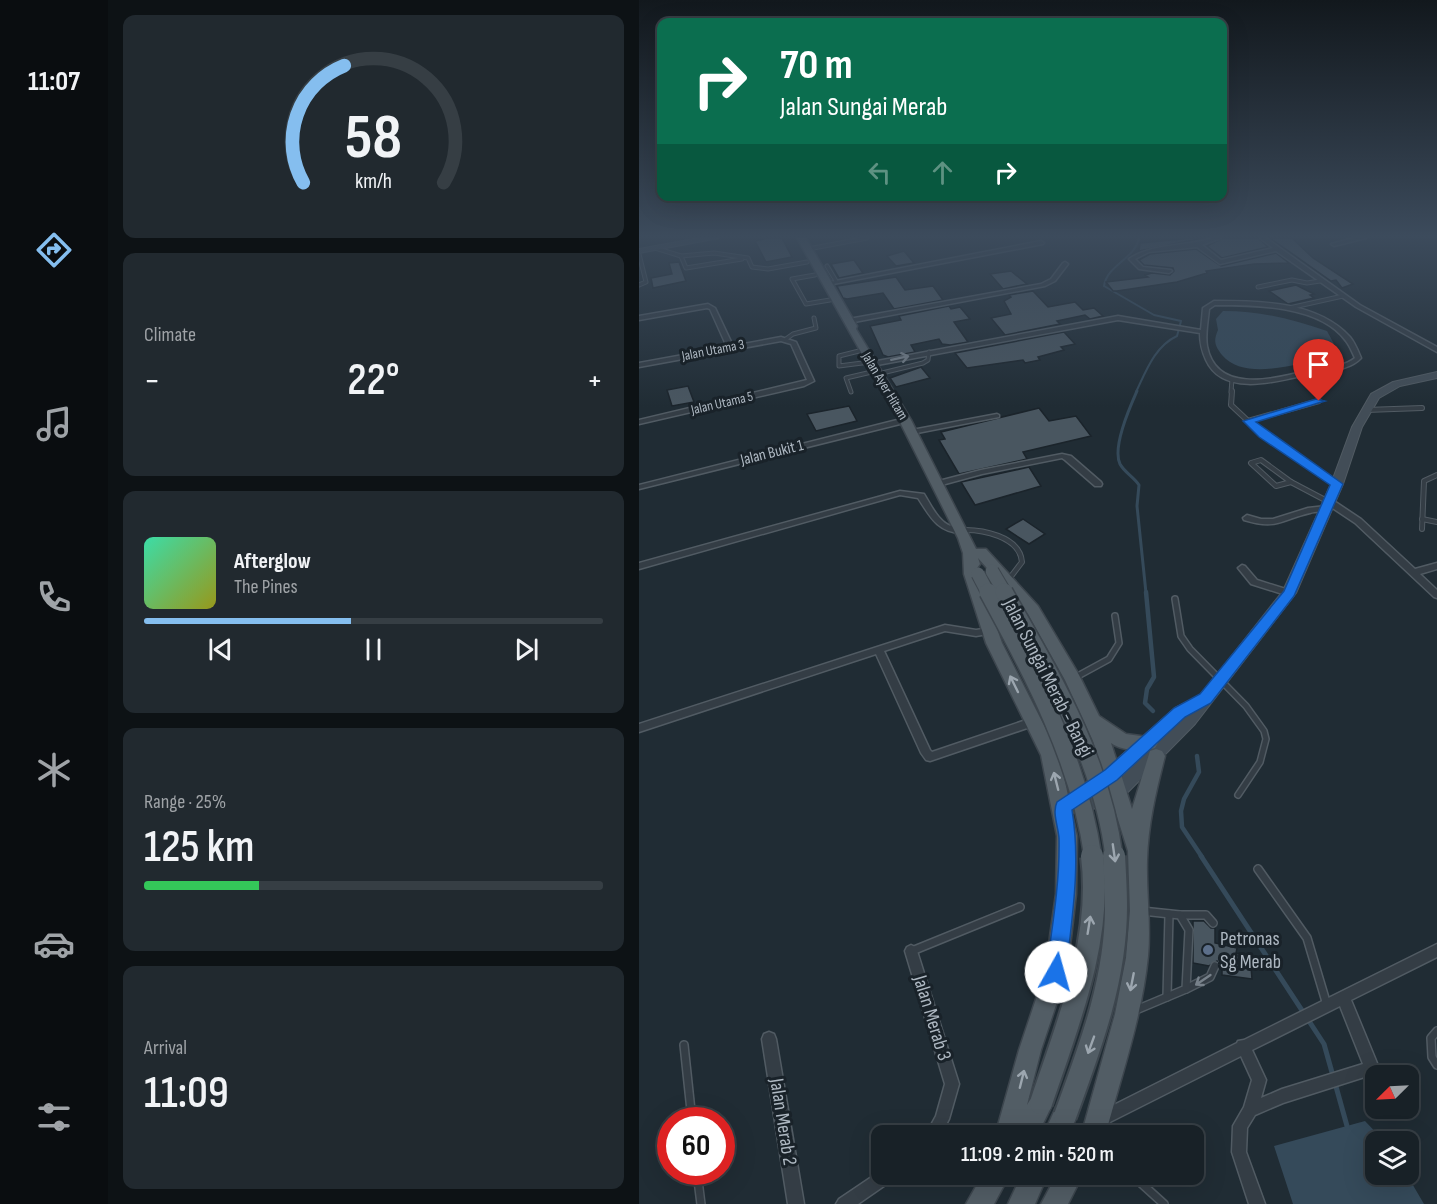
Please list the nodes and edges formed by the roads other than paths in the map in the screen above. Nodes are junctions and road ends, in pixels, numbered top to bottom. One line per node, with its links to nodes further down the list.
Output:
1 (801, 294): 7 (lane)
2 (826, 294): 7 (main road)
3 (837, 294): 11 (main road, Jalan Ayer Hitam)
4 (999, 294): 11 (street)
5 (1340, 294): 6 (street)
6 (1343, 296): 8 (lane); 16 (street)
7 (829, 300): 11 (main road)
8 (1289, 308): 12 (street); 21 (street)
9 (639, 318): 14 (street)
10 (814, 318): 13 (lane)
11 (850, 325): 15 (main road, Jalan Ayer Hitam)
12 (1203, 332): 17 (street); 21 (street)
13 (786, 339): 14 (street, Jalan Utama 3); 29 (street, Jalan Utama 5)
14 (730, 346): 18 (street, Jalan Utama 3)
15 (863, 350): 19 (main road, Jalan Ayer Hitam); 19 (lane)
16 (1437, 350)
17 (929, 352): 19 (street, one-way to 17); 19 (lane)
18 (639, 365)
19 (874, 368): 22 (lane); 27 (main road, Jalan Ayer Hitam)
20 (1437, 375): 25 (street)
21 (1232, 379): 28 (lane)
22 (851, 392)
23 (1319, 401): 28 (lane)
24 (1422, 408): 25 (lane)
25 (1366, 410): 35 (street)
26 (997, 416): 30 (street)
27 (905, 420): 30 (main road, Jalan Ayer Hitam); 36 (street, Jalan Bukit 1)
28 (1248, 421): 35 (lane)
29 (639, 422)
30 (912, 432): 33 (main road, Jalan Ayer Hitam)
31 (1437, 475): 39 (lane)
32 (1291, 482): 32 (lane); 37 (lane)
33 (938, 484): 34 (street); 42 (main road, Jalan Ayer Hitam)
34 (1098, 484)
35 (1337, 484): 37 (street)
36 (639, 487)
37 (1327, 505): 38 (street); 47 (street); 49 (street)
38 (1247, 518)
39 (1422, 519): 40 (lane); 41 (lane)
40 (1437, 522)
41 (1422, 529)
42 (963, 534): 43 (main road, Jalan Ayer Hitam); 44 (street); 48 (lane)
43 (975, 554): 48 (main road); 48 (main road, Jalan Ayer Hitam); 53 (main road)
44 (639, 566)
45 (1437, 566): 47 (street)
46 (1242, 568): 49 (street)
47 (1413, 573): 50 (street)
48 (993, 575): 55 (main road); 92 (main road, Jalan Sungai Merab - Bangi, one-way to 48, bridge); 93 (main road, Jalan Sungai Merab - Bangi, one-way to 93, bridge)
49 (1289, 593): 56 (street)
50 (1437, 596)
51 (1175, 599): 56 (lane)
52 (1115, 616): 55 (lane)
53 (990, 631): 54 (street); 58 (main road, one-way to 53)
54 (879, 650): 58 (street); 59 (street)
55 (1073, 679): 57 (main road)
56 (1222, 681): 61 (street); 64 (lane)
57 (1093, 717): 60 (main road); 61 (main road)
58 (1032, 722): 62 (main road)
59 (639, 728)
60 (1102, 741): 62 (main road); 63 (main road)
61 (1153, 749): 63 (street); 68 (main road)
62 (1050, 755): 65 (main road, one-way to 62)
63 (1115, 783): 65 (street); 66 (main road)
64 (1238, 795)
65 (1063, 807): 67 (main road)
66 (1129, 822): 67 (main road); 68 (main road)
67 (1067, 837): 91 (main road, one-way to 67)
68 (1137, 861): 71 (main road)
69 (1258, 868): 81 (lane)
70 (1020, 907): 76 (lane)
71 (1140, 911): 72 (lane); 82 (main road, one-way to 82)
72 (1169, 914): 73 (lane); 79 (lane)
73 (1180, 915): 74 (lane); 78 (lane)
74 (1213, 923)
75 (1437, 950): 80 (street)
76 (911, 951): 90 (street, Jalan Merab 3)
77 (1215, 966): 78 (lane, one-way to 78)
78 (1186, 989): 79 (lane)
79 (1167, 997): 82 (lane)
80 (1343, 998): 81 (street); 89 (street)
81 (1327, 1005): 86 (street)
82 (1126, 1014): 94 (main road)
83 (1437, 1032): 87 (lane)
84 (769, 1039): 103 (street, Jalan Merab 2)
85 (684, 1045): 88 (lane)
86 (1243, 1046): 89 (street); 95 (street)
87 (1437, 1065)
88 (691, 1107)
89 (1250, 1110): 109 (street)
90 (938, 1125)
91 (1010, 1125)
92 (1030, 1125)
93 (1060, 1125)
94 (1097, 1125)
95 (1101, 1125)
96 (699, 1185): 102 (lane)
97 (872, 1185): 104 (street)
98 (991, 1185): 105 (main road)
99 (1030, 1185): 106 (main road)
100 (1065, 1185): 107 (main road)
101 (1143, 1185): 108 (lane)
102 (701, 1204)
103 (796, 1204)
104 (844, 1204)
105 (979, 1204)
106 (1021, 1204)
107 (1054, 1204)
108 (1164, 1204)
109 (1257, 1204)

